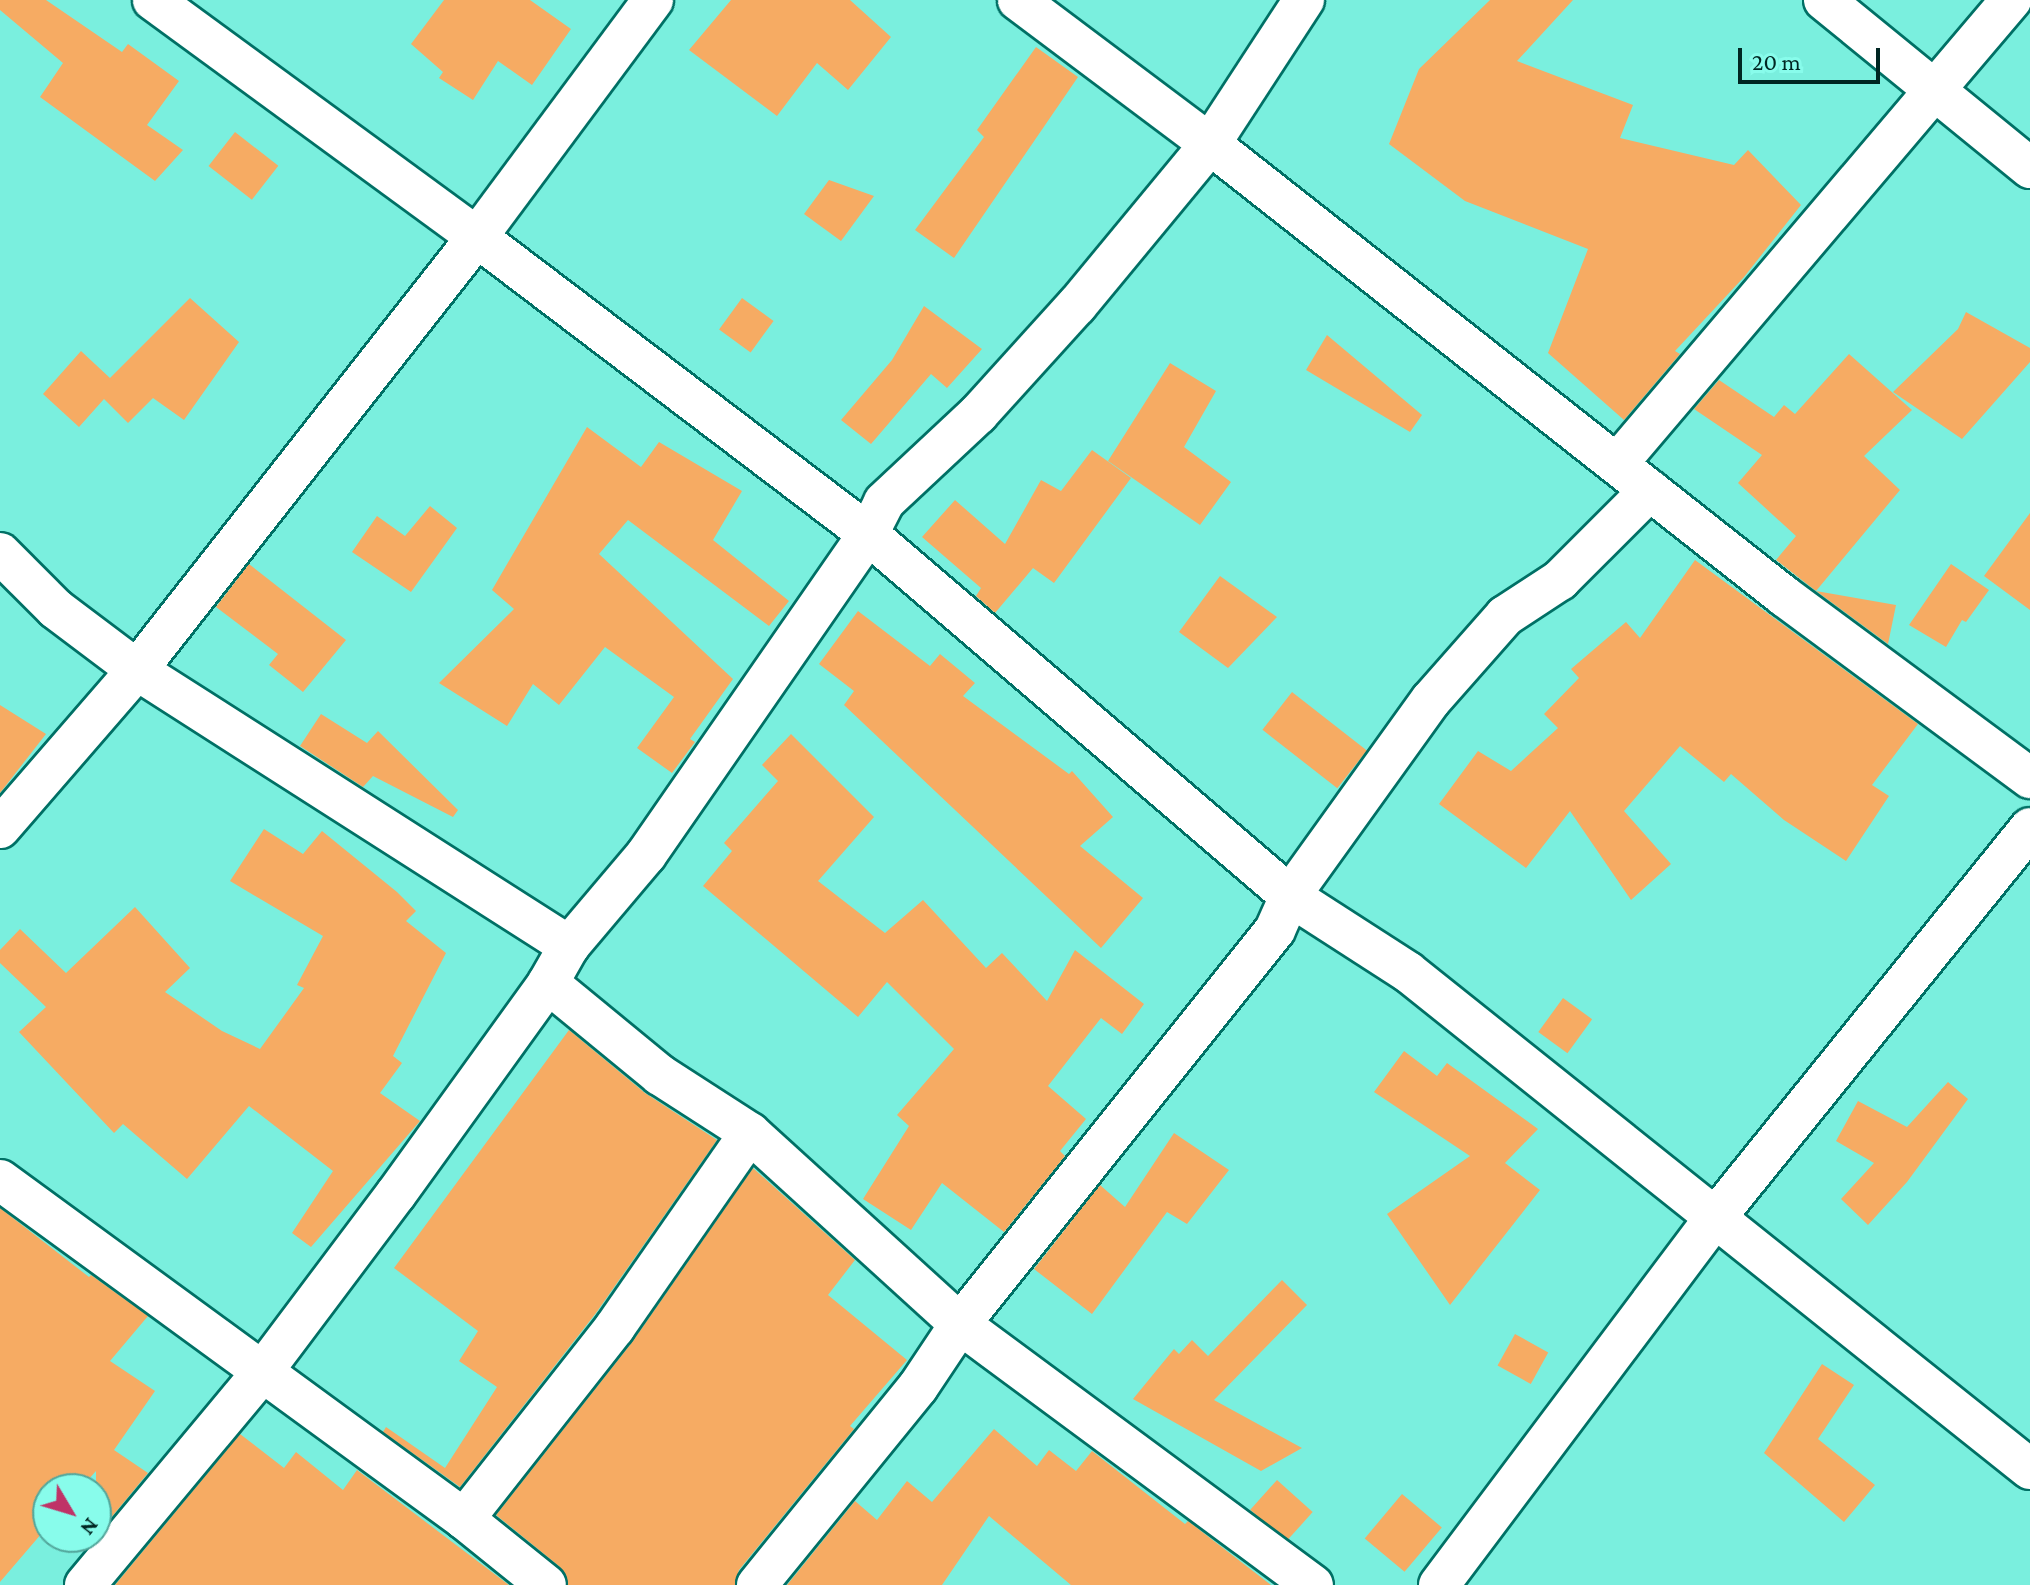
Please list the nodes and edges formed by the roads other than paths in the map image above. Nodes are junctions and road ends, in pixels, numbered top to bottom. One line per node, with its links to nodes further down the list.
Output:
1 (153, 0): 10 (street)
2 (653, 0): 10 (street)
3 (1018, 0): 8 (street)
4 (1304, 0): 8 (street)
5 (1824, 0): 7 (street)
6 (2011, 0): 7 (street)
7 (1932, 91): 9 (street); 11 (street)
8 (1210, 144): 11 (street); 13 (street)
9 (2030, 168)
10 (477, 237): 13 (street); 15 (street)
11 (1617, 464): 12 (street)
12 (1650, 490): 16 (street); 19 (street)
13 (868, 534): 19 (street); 20 (street)
14 (0, 553): 15 (street)
15 (137, 670): 17 (street); 20 (street)
16 (2030, 778)
17 (0, 828)
18 (2030, 828): 24 (street)
19 (1290, 896): 24 (street); 25 (street)
20 (569, 946): 21 (street)
21 (548, 983): 22 (street); 26 (street)
22 (750, 1133): 25 (street); 28 (street)
23 (0, 1180): 26 (street)
24 (1715, 1218): 27 (street); 33 (street)
25 (960, 1324): 31 (street); 32 (street)
26 (263, 1371): 28 (street); 29 (street)
27 (2030, 1469)
28 (464, 1519): 30 (street)
29 (85, 1585)
30 (546, 1585)
31 (757, 1585)
32 (1313, 1585)
33 (1439, 1585)

